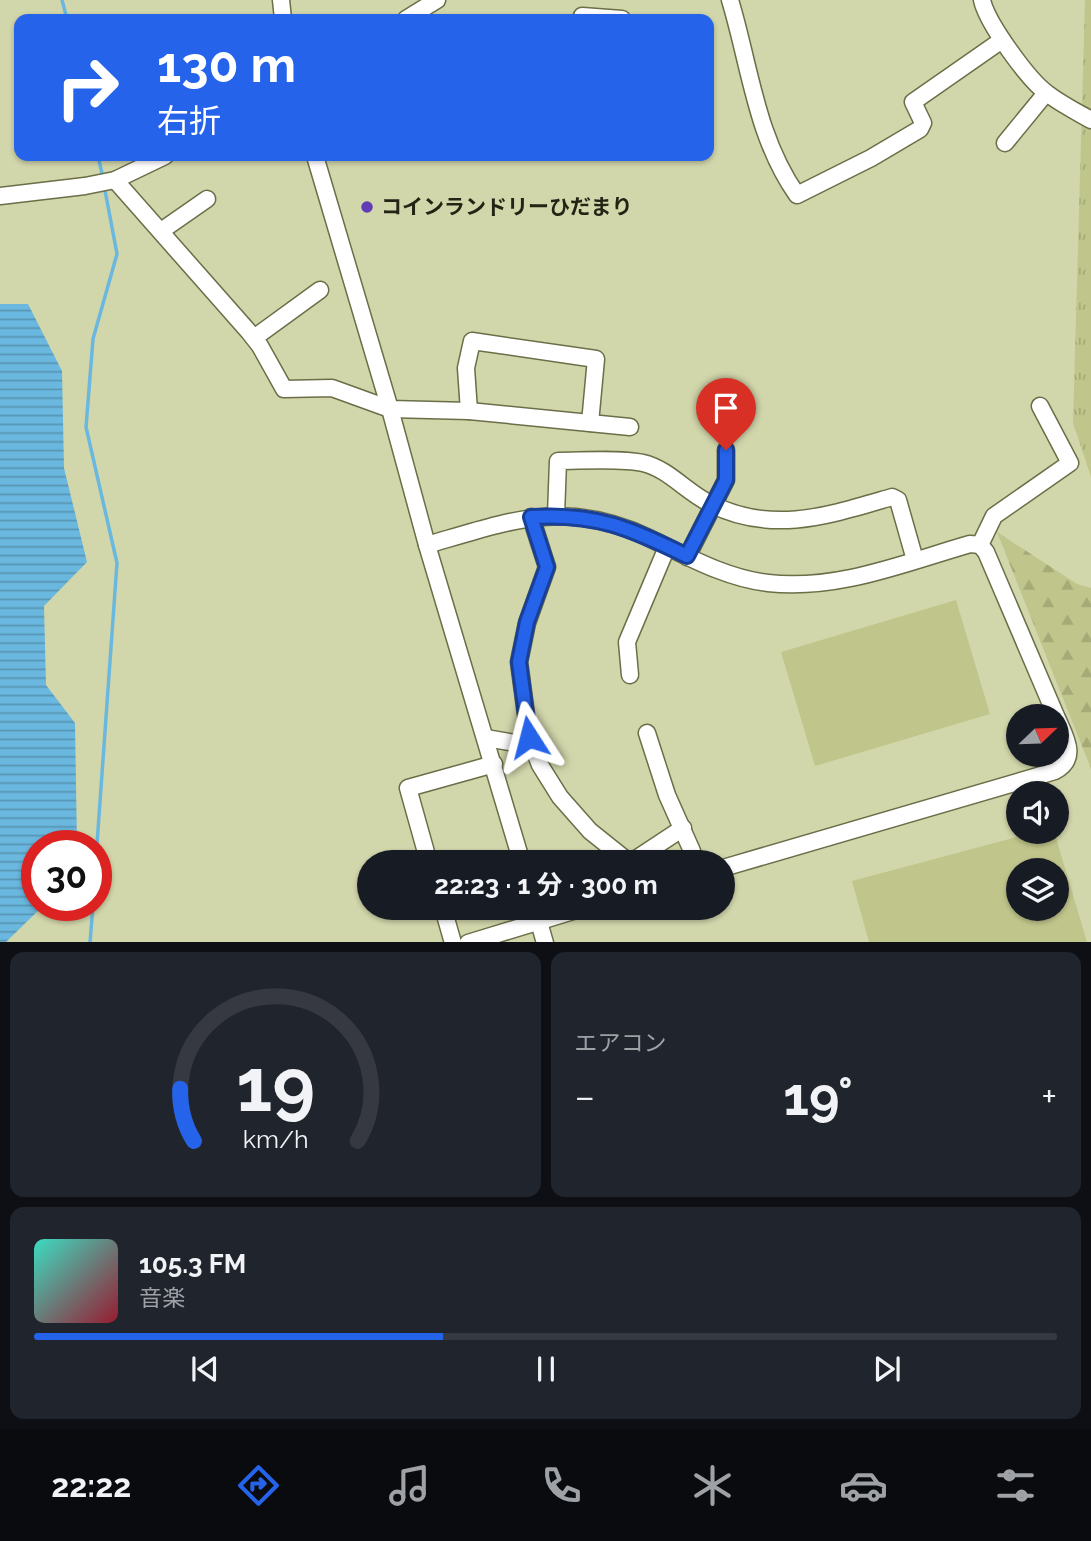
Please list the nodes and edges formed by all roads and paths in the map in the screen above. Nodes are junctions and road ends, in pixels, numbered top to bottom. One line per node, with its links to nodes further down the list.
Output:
1 (437, 0): 4 (street)
2 (730, 0): 5 (street)
3 (982, 0): 5 (street)
4 (414, 14)
5 (1002, 40): 6 (street)
6 (1046, 93): 7 (street); 8 (street)
7 (1091, 120)
8 (1005, 143)
9 (155, 161): 11 (street)
10 (316, 161): 18 (street)
11 (115, 180): 12 (street); 14 (street)
12 (0, 196)
13 (206, 199): 14 (street)
14 (161, 231): 16 (street)
15 (320, 290): 16 (street)
16 (254, 338): 18 (street)
17 (1040, 407): 27 (street)
18 (390, 409): 19 (street); 26 (street)
19 (469, 411): 20 (street); 20 (street)
20 (590, 423): 21 (street)
21 (630, 427)
22 (726, 450): 23 (street)
23 (713, 505): 24 (street); 29 (street); 30 (street)
24 (556, 515): 25 (street); 28 (street)
25 (531, 517): 26 (street); 34 (street)
26 (427, 545): 35 (street)
27 (980, 545): 30 (street); 32 (street)
28 (667, 547): 29 (street); 31 (street)
29 (687, 556): 30 (street)
30 (915, 560)
31 (630, 676)
32 (1051, 704)
33 (648, 733): 38 (street)
34 (529, 737): 35 (street); 38 (street)
35 (486, 738): 36 (street)
36 (494, 764): 39 (street); 40 (street)
37 (1060, 767): 42 (street)
38 (682, 828): 41 (street)
39 (425, 850)
40 (518, 850)
41 (690, 850)
42 (735, 864)
43 (446, 920): 46 (street)
44 (525, 920): 47 (street)
45 (538, 920): 48 (street)
46 (453, 942)
47 (470, 942)
48 (545, 942)

